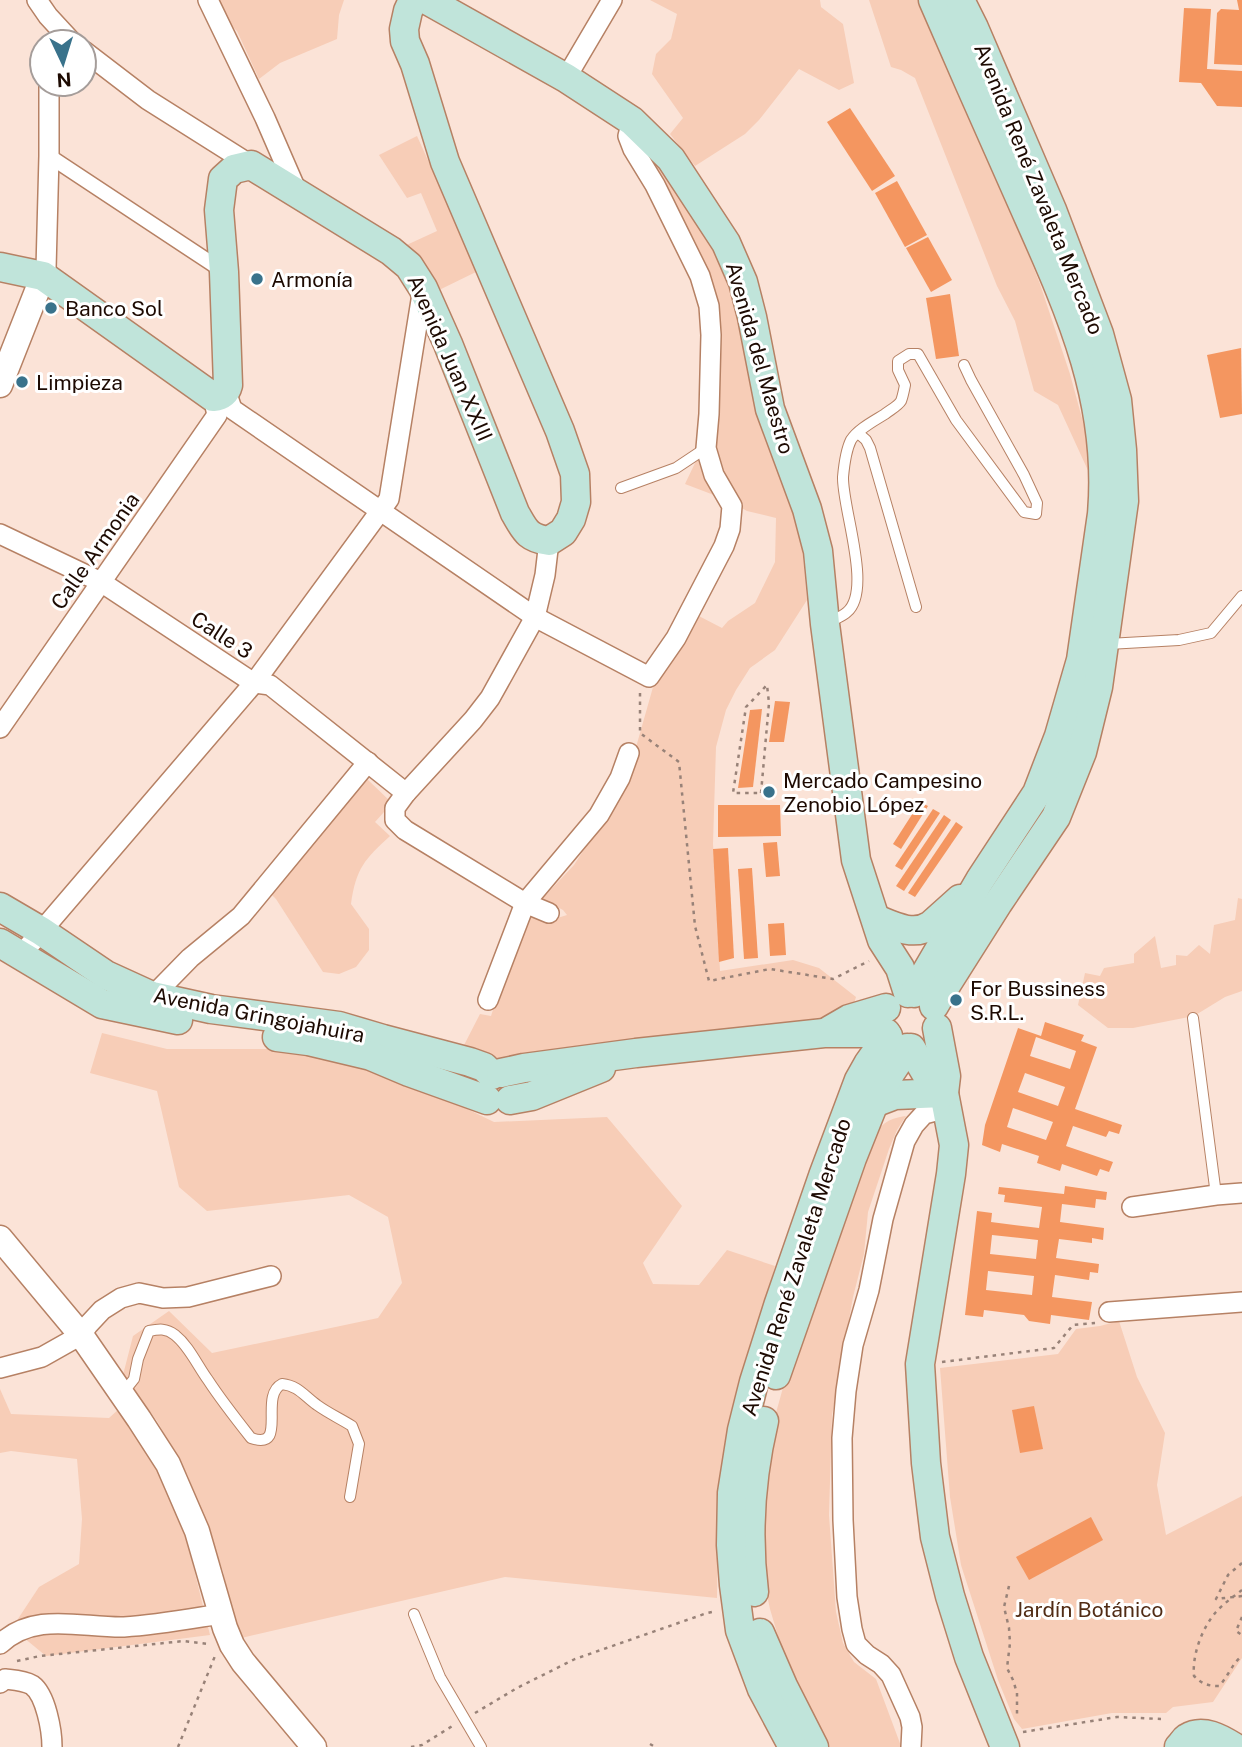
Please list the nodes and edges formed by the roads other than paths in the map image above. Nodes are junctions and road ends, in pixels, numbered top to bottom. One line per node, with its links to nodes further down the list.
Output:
1 (208, 0): 16 (street)
2 (414, 0): 29 (main road)
3 (427, 0): 11 (main road, Avenida del Maestro)
4 (612, 0): 11 (street)
5 (933, 0): 41 (main road, Avenida René Zavaleta Mercado)
6 (960, 0): 35 (main road, Avenida René Zavaleta Mercado)
7 (43, 8): 8 (street); 9 (street)
8 (47, 28)
9 (60, 28)
10 (98, 62): 15 (street)
11 (566, 78): 13 (main road, Avenida del Maestro)
12 (49, 98): 14 (street)
13 (632, 121): 25 (street); 34 (main road, Avenida del Maestro)
14 (50, 156): 18 (street); 19 (street)
15 (251, 165): 16 (main road, Avenida Juan XXIII); 18 (main road)
16 (299, 194): 20 (main road, Avenida Juan XXIII)
17 (0, 267): 19 (main road)
18 (224, 272): 23 (main road)
19 (43, 276): 22 (street); 23 (main road)
20 (423, 288): 27 (street); 29 (main road, Avenida Juan XXIII)
21 (964, 365): 24 (lane)
22 (0, 385)
23 (220, 394): 27 (street); 30 (street, Calle Armonia)
24 (858, 433): 32 (lane); 34 (lane)
25 (706, 447): 26 (lane); 33 (street)
26 (621, 488)
27 (380, 512): 33 (street); 36 (street)
28 (0, 534): 30 (street, Calle 3)
29 (549, 541): 33 (street)
30 (101, 582): 36 (street, Calle 3); 37 (street, Calle Armonia)
31 (1242, 596): 35 (lane)
32 (916, 607)
33 (535, 617): 40 (street)
34 (825, 624): 46 (main road, Avenida del Maestro)
35 (1104, 644): 51 (main road, Avenida René Zavaleta Mercado)
36 (254, 682): 39 (street, Calle 3); 45 (street)
37 (0, 728)
38 (629, 753): 42 (street)
39 (368, 762): 40 (street, Calle 3); 49 (street)
40 (405, 793): 42 (street)
41 (981, 880): 46 (main road); 51 (main road, Avenida René Zavaleta Mercado)
42 (525, 903): 44 (street); 48 (street)
43 (0, 907): 45 (main road, Avenida Gringojahuira)
44 (549, 913)
45 (41, 931): 47 (street); 49 (main road, Avenida Gringojahuira)
46 (880, 938): 51 (main road, Avenida del Maestro)
47 (10, 949): 49 (main road, Avenida Gringojahuira)
48 (488, 1000)
49 (145, 1004): 52 (main road, Avenida Gringojahuira)
50 (1194, 1018): 56 (lane)
51 (906, 1020): 52 (main road, Avenida Gringojahuira); 53 (main road, Avenida René Zavaleta Mercado); 54 (main road, Avenida del Maestro)
52 (824, 1033): 53 (main road)
53 (867, 1092): 54 (main road); 74 (main road, Avenida René Zavaleta Mercado); 75 (main road, Avenida René Zavaleta Mercado)
54 (945, 1101): 70 (main road, Avenida del Maestro); 76 (street)
55 (1242, 1193): 56 (street)
56 (1216, 1195): 57 (street)
57 (1132, 1207)
58 (0, 1238): 62 (street)
59 (271, 1276): 62 (street)
60 (1242, 1302): 61 (street)
61 (1109, 1312)
62 (82, 1335): 63 (street); 64 (street)
63 (0, 1368)
64 (121, 1394): 65 (lane); 67 (street)
65 (349, 1497)
66 (414, 1614): 73 (lane)
67 (219, 1629): 68 (street); 72 (street)
68 (3, 1652)
69 (9, 1681): 71 (street)
70 (1013, 1735)
71 (52, 1747)
72 (314, 1747)
73 (481, 1747)
74 (793, 1747)
75 (814, 1747)
76 (911, 1747)
77 (1179, 1747): 78 (main road)
78 (1234, 1747)

